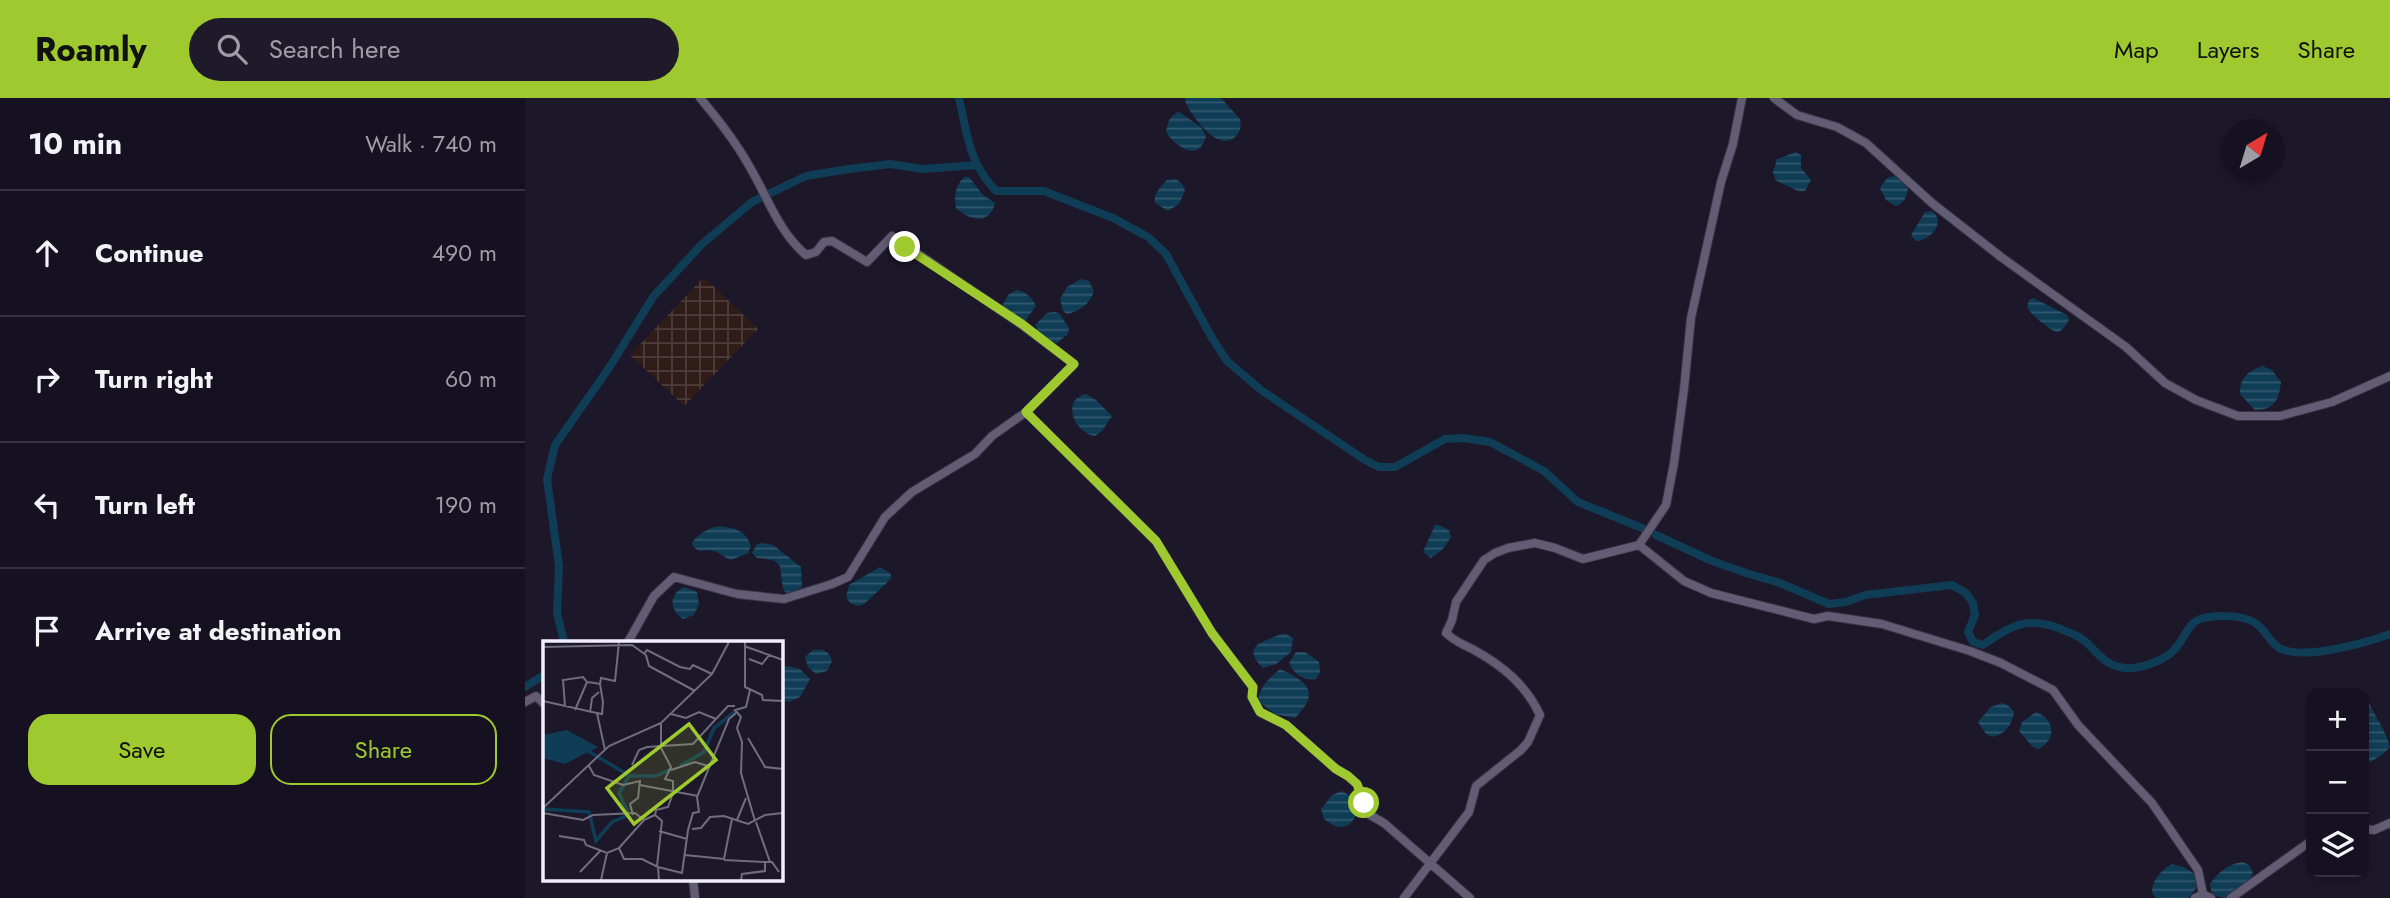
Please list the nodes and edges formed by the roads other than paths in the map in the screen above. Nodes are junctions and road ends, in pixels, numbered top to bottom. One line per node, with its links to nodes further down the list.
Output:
1 (700, 98): 5 (street)
2 (1742, 98): 6 (street)
3 (1774, 98): 4 (street)
4 (2390, 376)
5 (1026, 412): 7 (street); 13 (street)
6 (1639, 545): 13 (street); 15 (street)
7 (629, 641)
8 (525, 702): 9 (street)
9 (543, 703)
10 (2390, 823): 11 (street)
11 (2369, 830)
12 (2306, 845): 19 (street)
13 (1433, 863): 17 (street); 18 (street)
14 (693, 880): 16 (street)
15 (2203, 896)
16 (695, 898)
17 (1404, 898)
18 (1470, 898)
19 (2231, 898)

